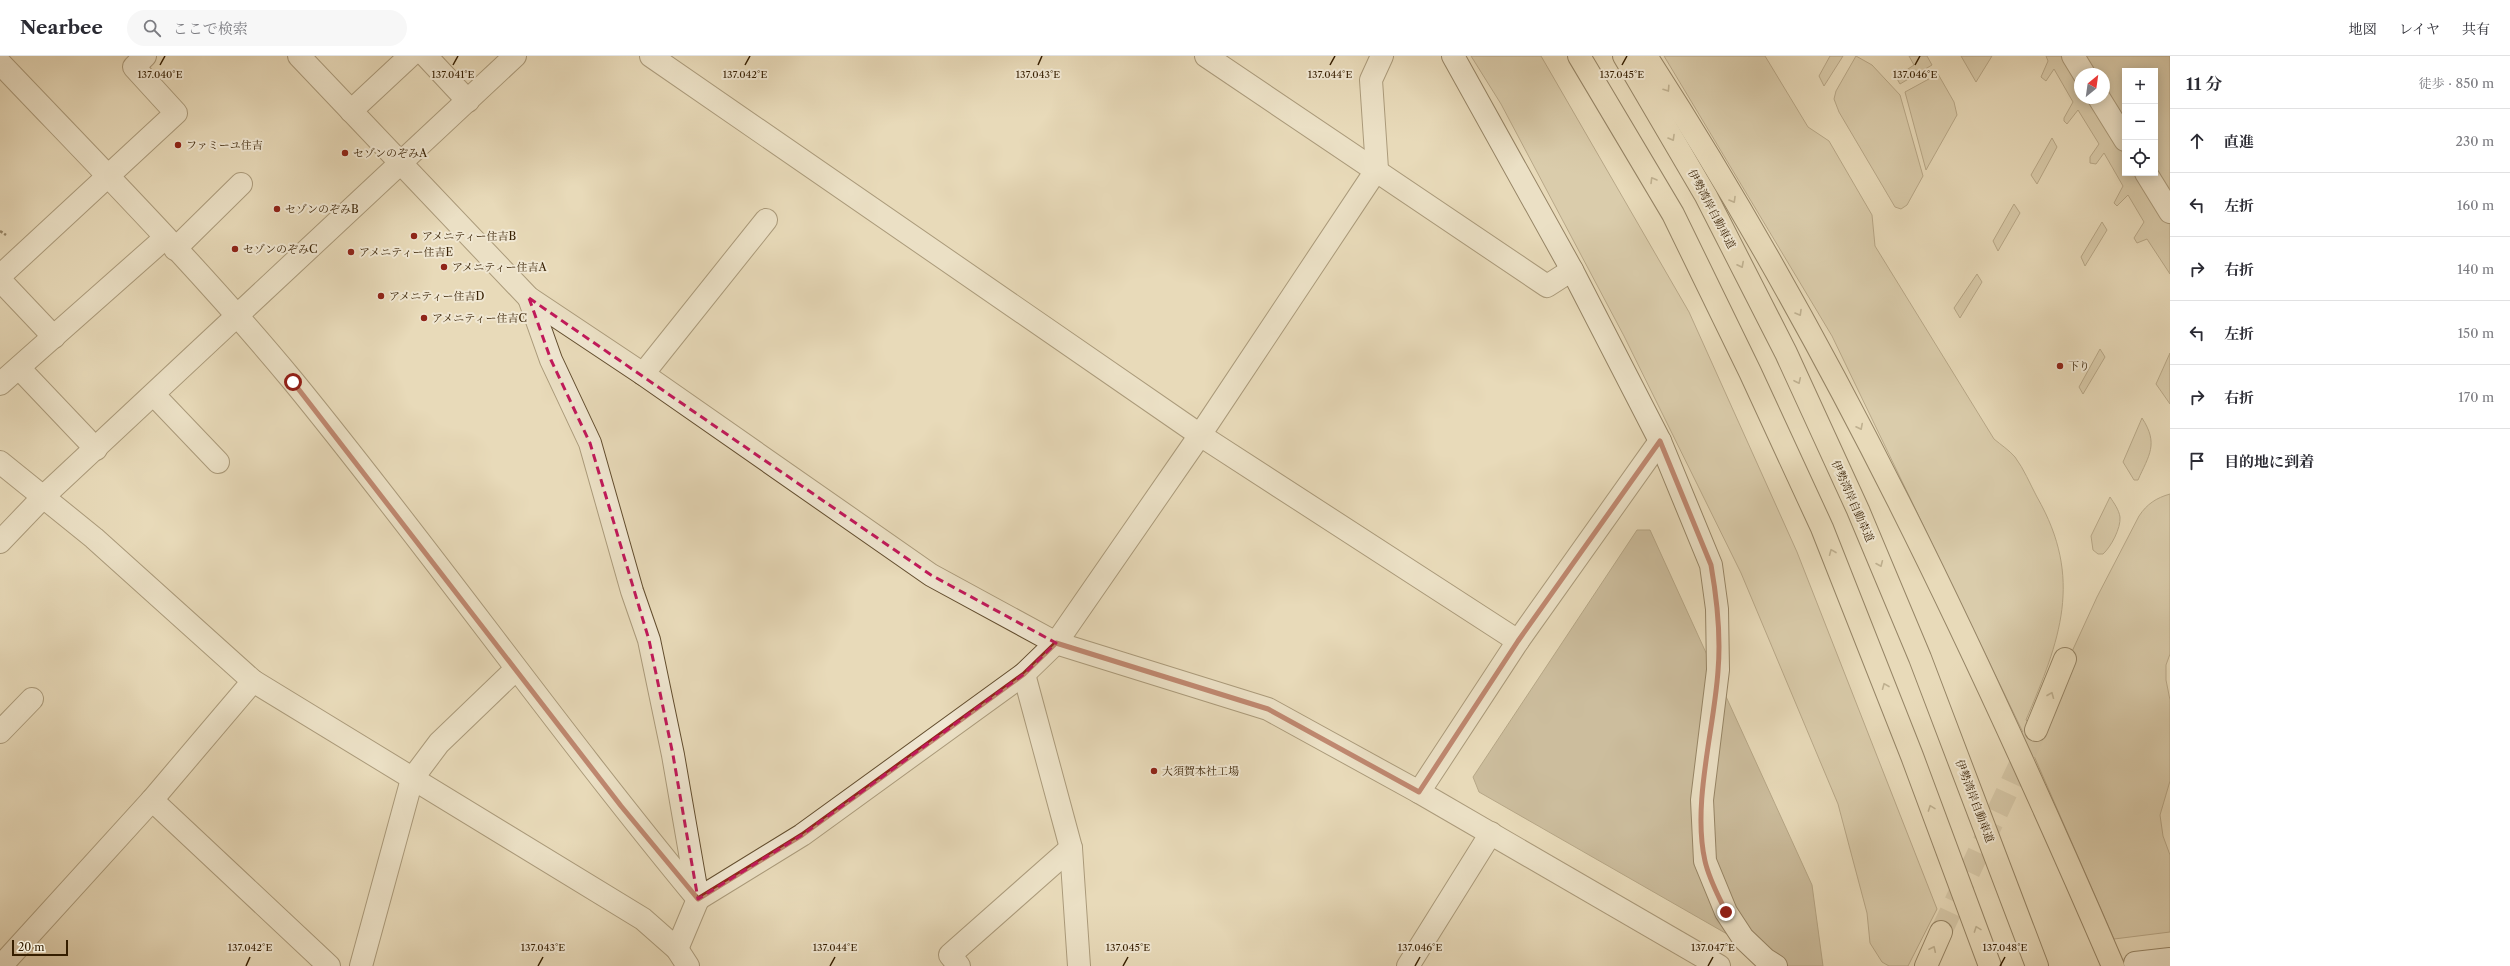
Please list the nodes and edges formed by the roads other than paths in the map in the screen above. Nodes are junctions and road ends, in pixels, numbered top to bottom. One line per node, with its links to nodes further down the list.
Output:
1 (145, 56): 23 (street)
2 (299, 56): 18 (street)
3 (410, 56): 18 (street)
4 (426, 56): 16 (street)
5 (515, 56): 16 (street)
6 (651, 56): 38 (street)
7 (1206, 56): 21 (street)
8 (1382, 56): 21 (street)
9 (1452, 56): 28 (street)
10 (1578, 56): 73 (highway, one-way to 10)
11 (1624, 56): 74 (highway, 伊勢湾岸自動車道, one-way to 74)
12 (1646, 56): 75 (highway, one-way to 75)
13 (2073, 56): 15 (street)
14 (0, 63): 23 (street)
15 (2080, 68)
16 (468, 101): 20 (street)
17 (2103, 104): 19 (street)
18 (351, 111): 20 (street)
19 (2122, 135)
20 (400, 164): 31 (street); 32 (street)
21 (1377, 170): 28 (street); 38 (street)
22 (2148, 176): 25 (street)
23 (108, 177): 27 (street); 29 (street)
24 (241, 184): 27 (street)
25 (2170, 212)
26 (766, 220): 35 (street)
27 (170, 243): 32 (street); 33 (street)
28 (1572, 270): 39 (street)
29 (0, 276)
30 (0, 280): 33 (street)
31 (529, 298): 35 (street); 59 (street)
32 (238, 317): 37 (street); 48 (street)
33 (54, 337): 34 (street)
34 (19, 368): 36 (street); 40 (street)
35 (643, 374): 46 (street)
36 (0, 384)
37 (154, 395): 40 (street); 42 (street)
38 (1200, 435): 45 (street); 46 (street)
39 (1660, 441): 45 (street); 71 (street)
40 (96, 449): 43 (street)
41 (0, 462): 43 (street)
42 (218, 462)
43 (44, 496): 44 (street); 50 (street)
44 (0, 542)
45 (1518, 641): 55 (street)
46 (1056, 643): 49 (street); 55 (street)
47 (2065, 659): 52 (highway, one-way to 47)
48 (516, 670): 54 (street); 59 (street)
49 (1024, 674): 58 (street); 59 (street)
50 (253, 681): 54 (street); 56 (street)
51 (32, 699): 53 (street)
52 (2036, 730)
53 (0, 732)
54 (412, 779): 62 (street); 67 (street)
55 (1419, 792): 57 (street)
56 (152, 800): 65 (street); 66 (street)
57 (1491, 833): 69 (street); 70 (street)
58 (1071, 848): 63 (street); 68 (street)
59 (698, 899): 62 (street)
60 (1941, 932): 72 (highway, one-way to 60)
61 (2170, 958): 64 (street)
62 (681, 959)
63 (1075, 963)
64 (2135, 963)
65 (1, 966)
66 (329, 966)
67 (361, 966)
68 (959, 966)
69 (1408, 966)
70 (1719, 966)
71 (1776, 966)
72 (1926, 966)
73 (1990, 966)
74 (2037, 966)
75 (2113, 966)

